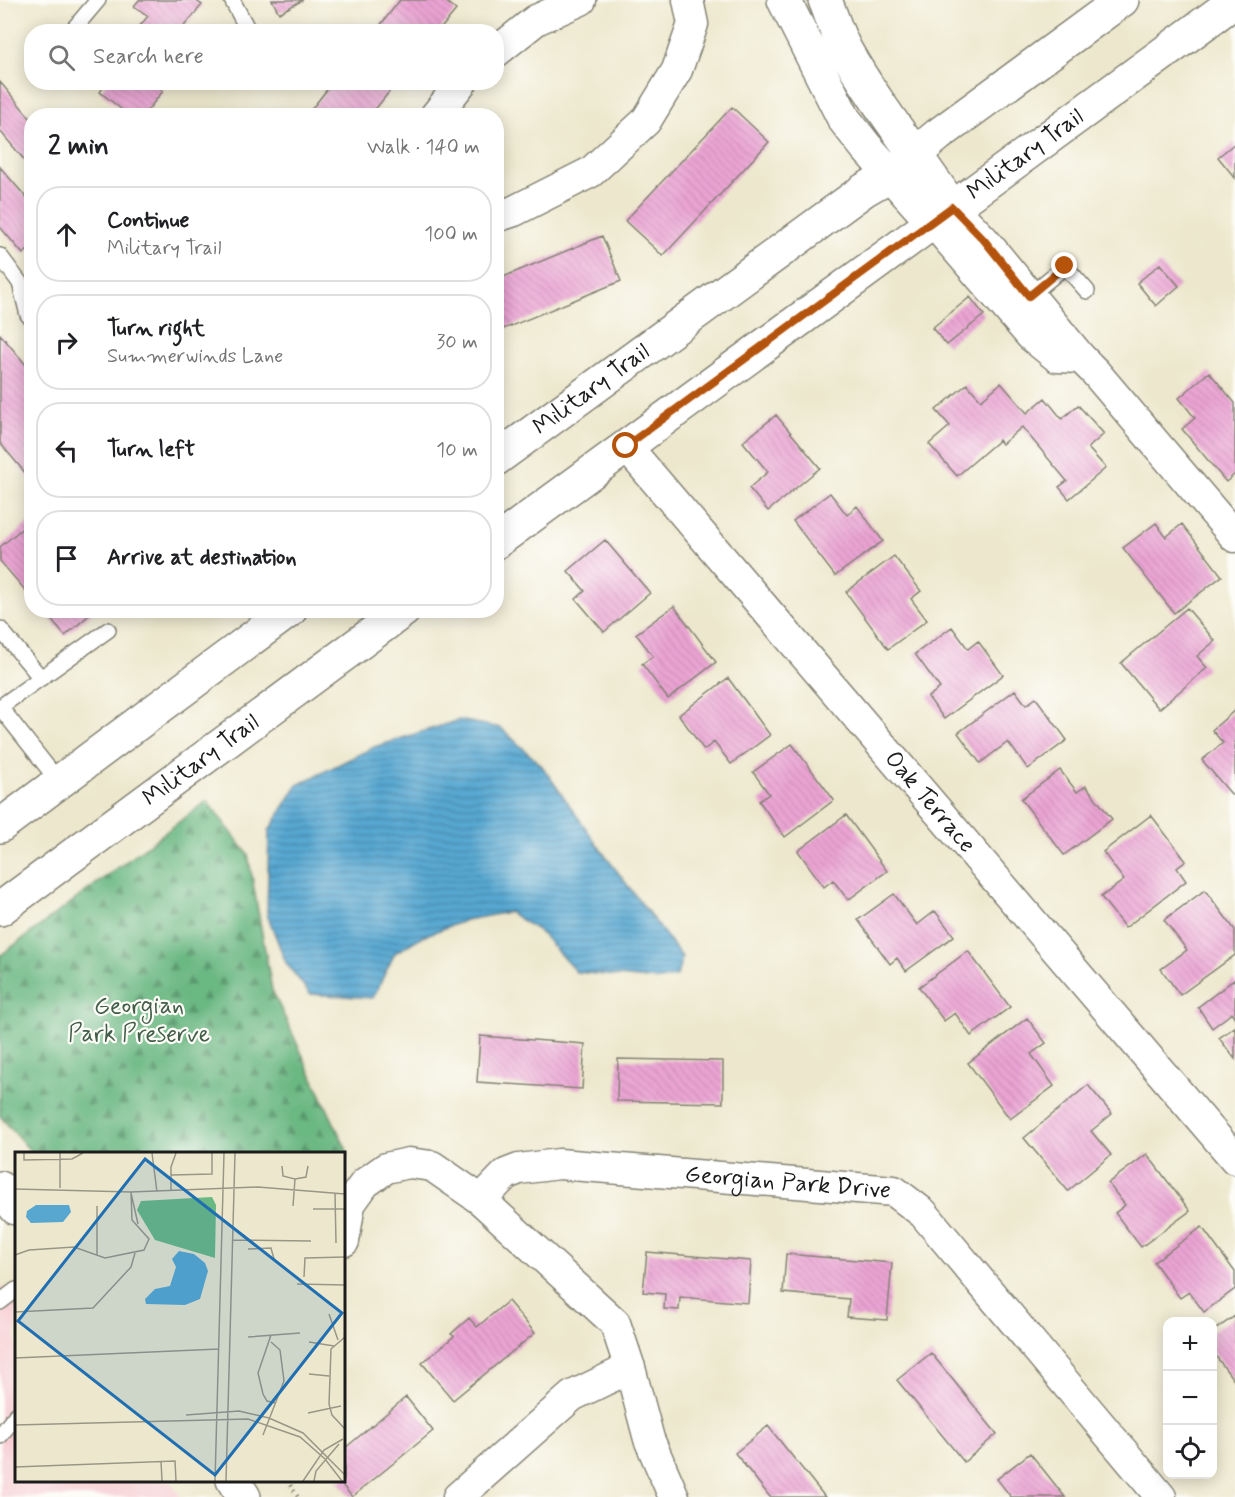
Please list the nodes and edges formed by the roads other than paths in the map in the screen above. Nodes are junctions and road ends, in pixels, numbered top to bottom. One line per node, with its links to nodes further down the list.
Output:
1 (98, 0): 9 (lane)
2 (232, 0): 10 (lane)
3 (581, 0): 11 (street)
4 (689, 0): 16 (street)
5 (784, 0): 15 (main road)
6 (825, 0): 14 (main road)
7 (1122, 0): 14 (main road, Military Trail)
8 (1235, 1): 17 (main road, Military Trail)
9 (78, 24)
10 (245, 24)
11 (504, 45)
12 (456, 90): 13 (street)
13 (441, 108)
14 (916, 153): 15 (main road, Military Trail); 17 (main road)
15 (890, 175): 17 (main road); 24 (main road, Military Trail)
16 (504, 214)
17 (943, 215): 21 (street); 22 (street); 23 (main road, Military Trail)
18 (0, 256): 20 (lane)
19 (1087, 291): 21 (lane)
20 (24, 296)
21 (1029, 296): 22 (street)
22 (1081, 358): 26 (street)
23 (626, 446): 25 (main road, Military Trail); 35 (street, Oak Terrace)
24 (504, 453)
25 (504, 536)
26 (1235, 537)
27 (279, 618): 32 (main road)
28 (393, 618): 34 (main road, Military Trail)
29 (0, 629): 31 (lane)
30 (108, 630): 31 (lane)
31 (41, 678): 32 (lane)
32 (59, 782): 33 (main road)
33 (0, 826)
34 (0, 909)
35 (1235, 1159)
36 (0, 1188): 38 (main road)
37 (482, 1200): 39 (street); 42 (street); 49 (street, Georgian Park Drive)
38 (15, 1207)
39 (345, 1235)
40 (15, 1291): 41 (lane)
41 (0, 1302)
42 (630, 1368): 47 (street); 48 (street)
43 (15, 1416): 44 (lane)
44 (0, 1436)
45 (234, 1482): 46 (main road)
46 (243, 1497)
47 (458, 1497)
48 (674, 1497)
49 (1161, 1497)

